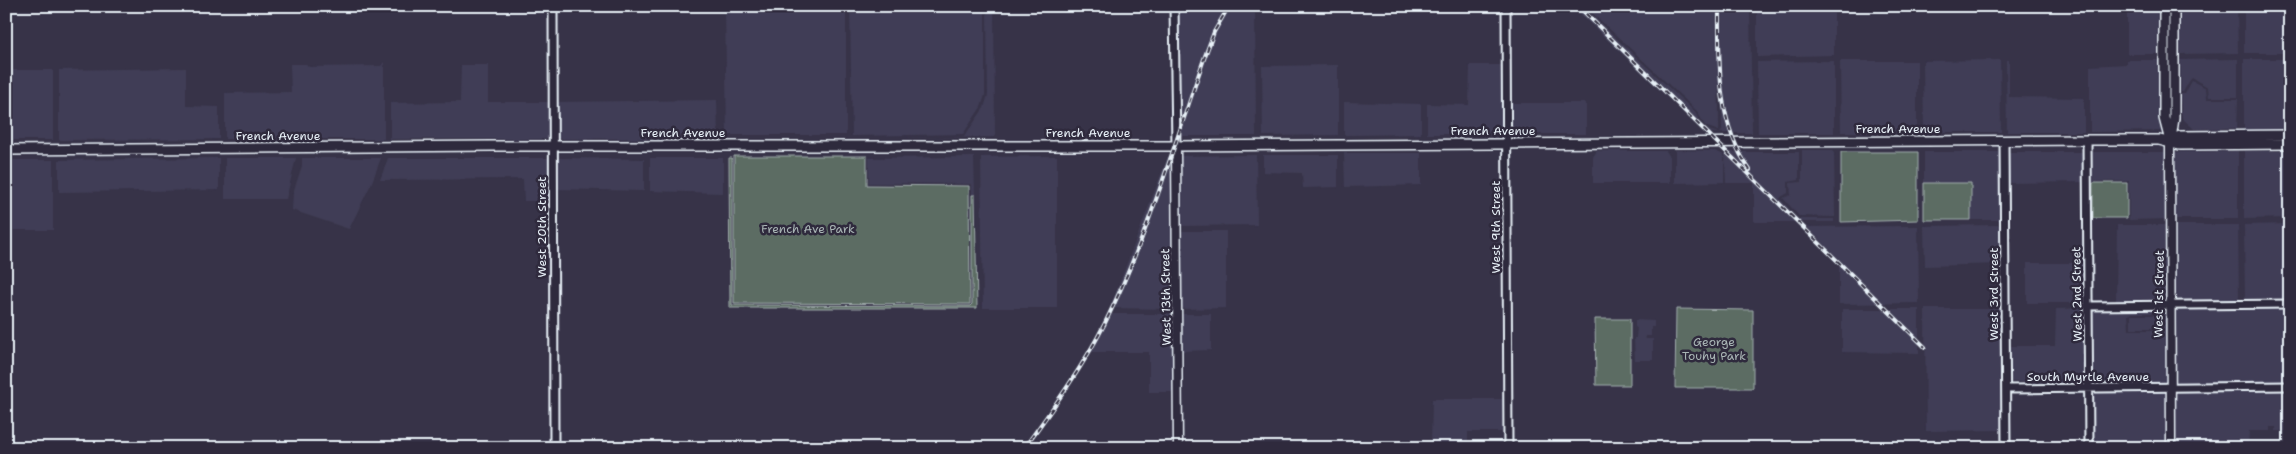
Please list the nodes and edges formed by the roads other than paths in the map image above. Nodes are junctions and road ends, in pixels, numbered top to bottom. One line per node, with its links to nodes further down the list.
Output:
1 (553, 6): 12 (street, West 20th Street)
2 (1174, 6): 13 (street)
3 (1506, 6): 10 (street, West 9th Street)
4 (2164, 6): 9 (main road, West 1st Street)
5 (2174, 6): 9 (main road, West 1st Street)
6 (2290, 135): 9 (main road)
7 (2087, 140): 8 (main road, French Avenue); 9 (main road, French Avenue); 17 (street, West 2nd Street)
8 (2004, 141): 10 (main road, French Avenue); 21 (street, West 3rd Street)
9 (2170, 141): 11 (main road); 16 (main road, West 1st Street)
10 (1506, 143): 13 (main road, French Avenue); 24 (street, West 9th Street)
11 (2290, 144)
12 (553, 146): 13 (main road, French Avenue); 14 (main road, French Avenue); 22 (street, West 20th Street)
13 (1176, 146): 23 (main road, West 13th Street)
14 (6, 150)
15 (2290, 304): 16 (street)
16 (2171, 305): 17 (street); 19 (main road, West 1st Street)
17 (2089, 306): 20 (street, West 2nd Street)
18 (2290, 386): 19 (street, South Myrtle Avenue)
19 (2170, 387): 20 (street, South Myrtle Avenue); 27 (main road, West 1st Street)
20 (2089, 388): 21 (street, South Myrtle Avenue); 26 (street, West 2nd Street)
21 (2006, 389): 25 (street, West 3rd Street)
22 (554, 448)
23 (1178, 448)
24 (1508, 448)
25 (2006, 448)
26 (2089, 448)
27 (2171, 448)

